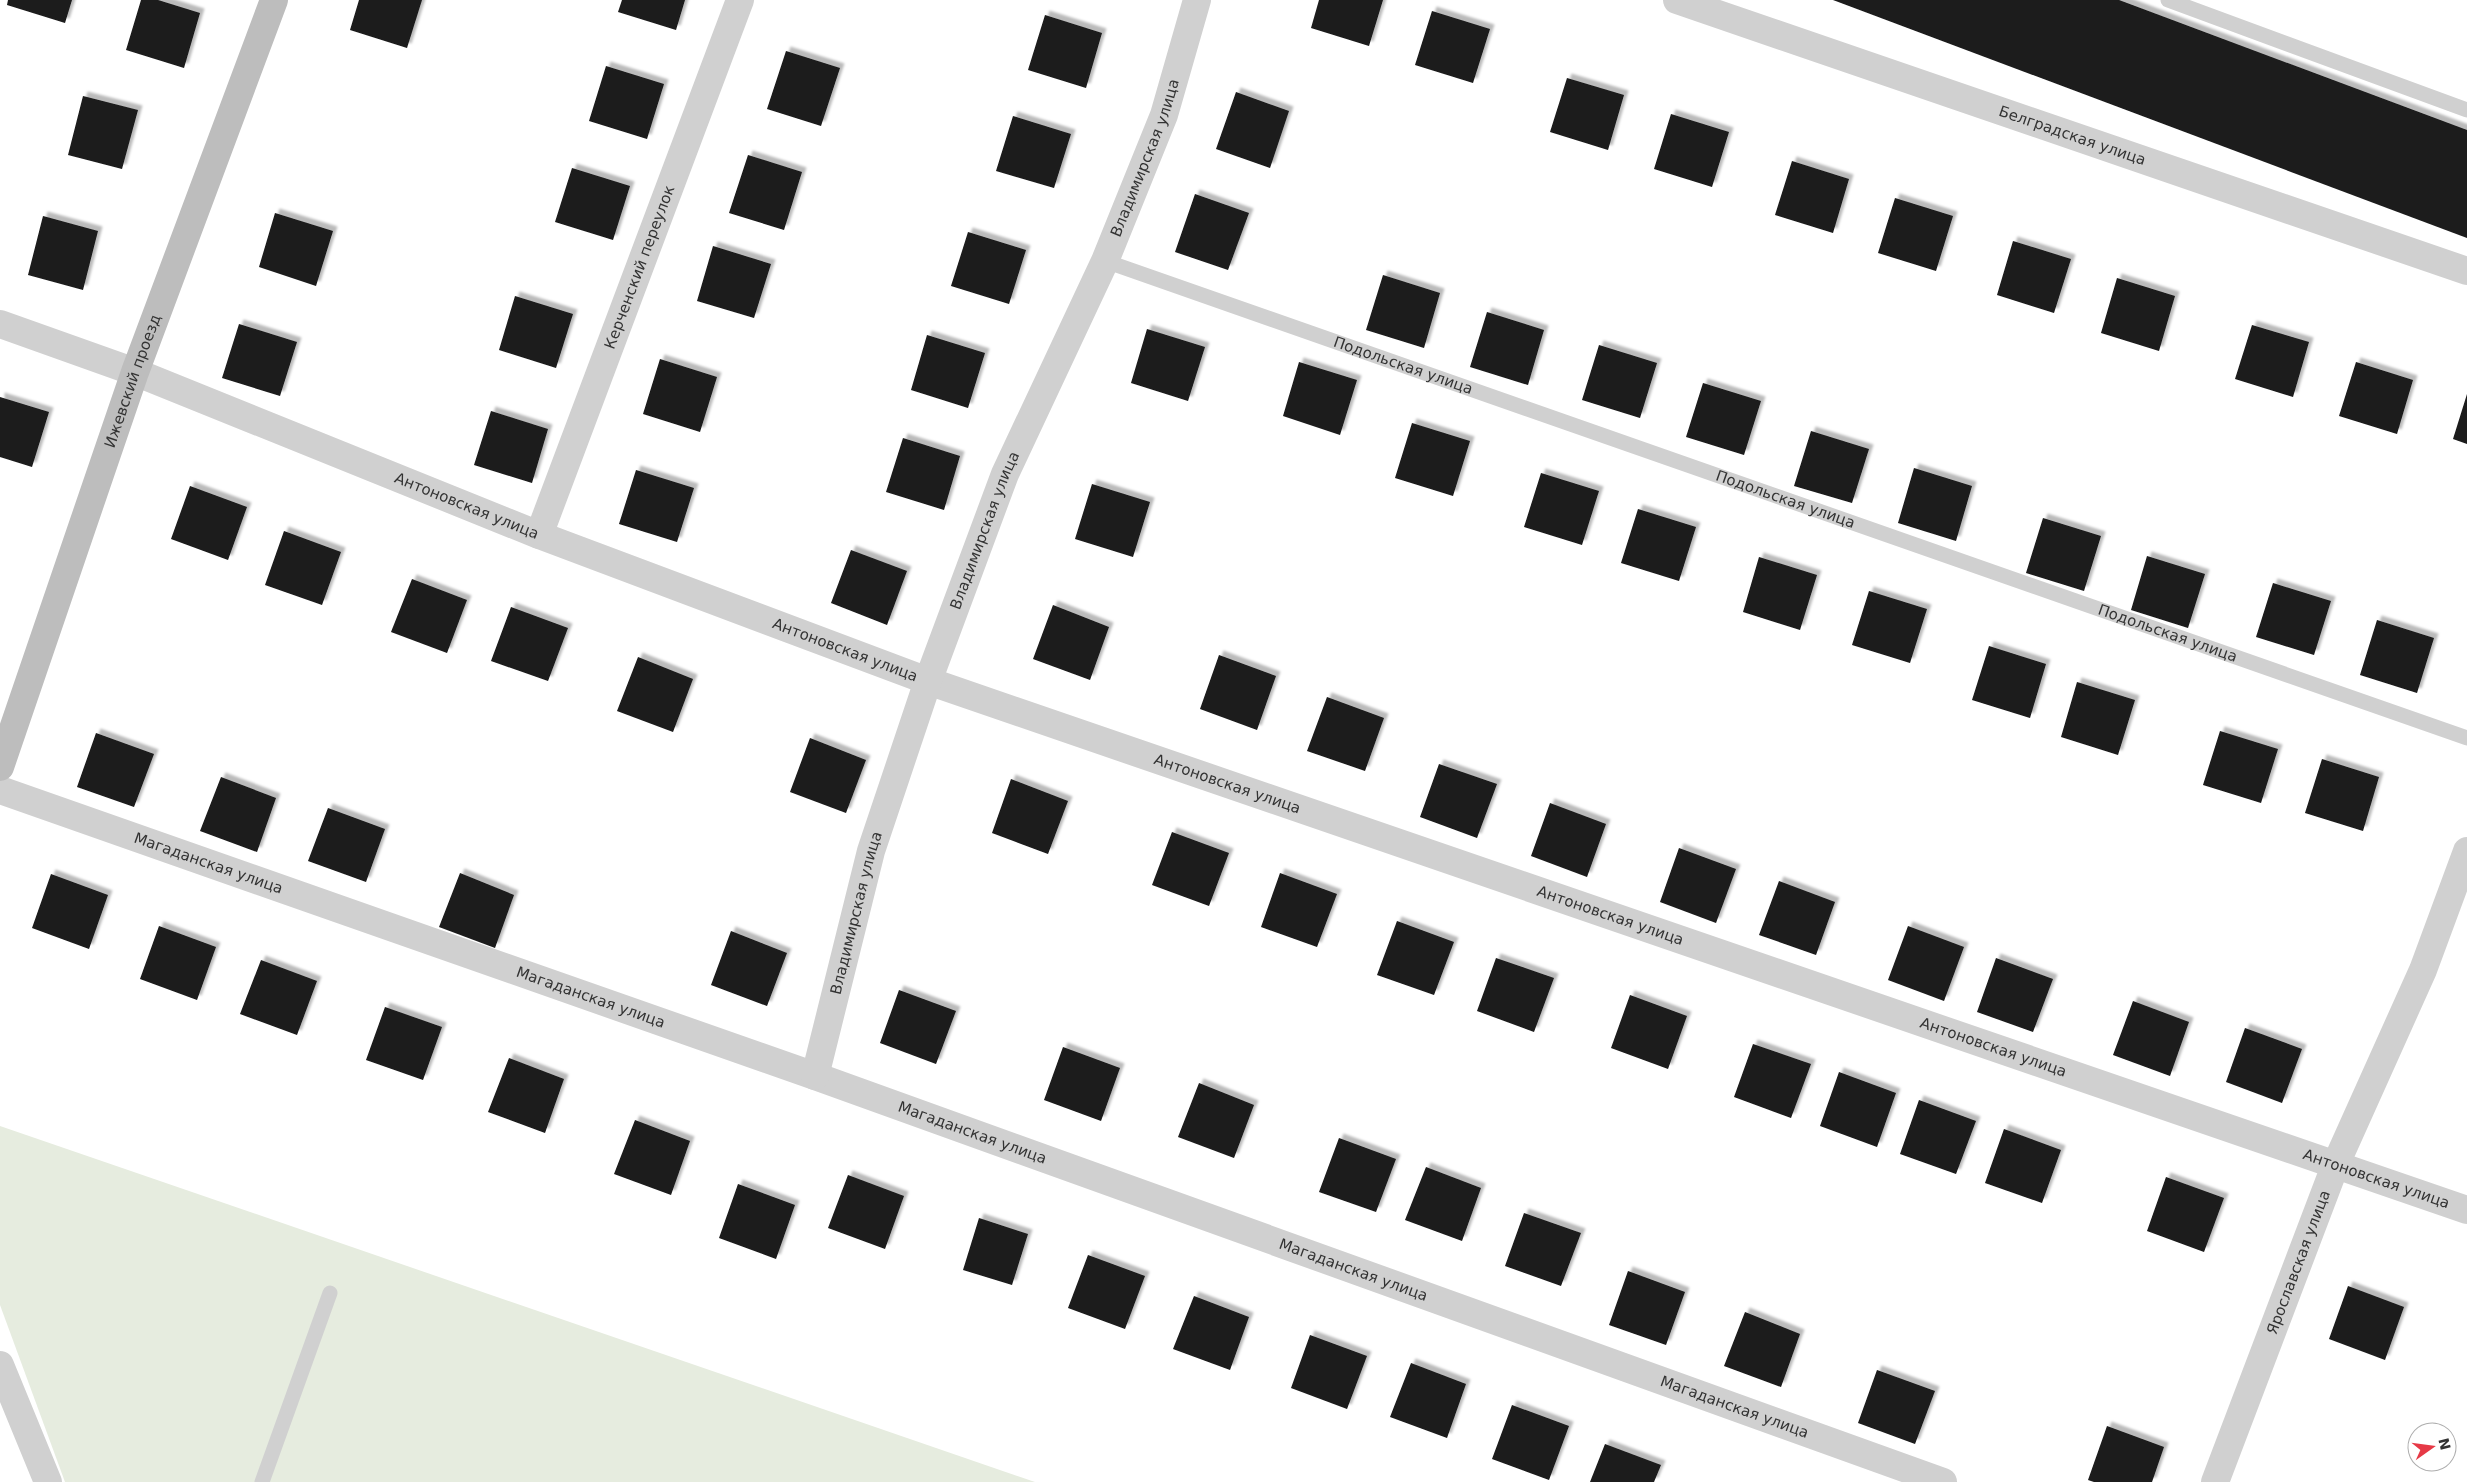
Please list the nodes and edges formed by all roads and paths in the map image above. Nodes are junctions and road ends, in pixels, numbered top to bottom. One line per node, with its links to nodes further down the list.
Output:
1 (274, 0): 10 (street, Ижевский проезд)
2 (740, 0): 11 (street, Керченский переулок)
3 (1197, 0): 7 (street, Владимирская улица)
4 (1676, 0): 8 (street, Белградская улица)
5 (2168, 0): 6 (lane)
6 (2467, 110)
7 (1105, 261): 12 (street, Владимирская улица); 13 (lane, Подольская улица)
8 (2467, 271)
9 (0, 324): 10 (street, Антоновская улица)
10 (135, 372): 11 (street, Антоновская улица); 14 (street, Ижевский проезд)
11 (539, 535): 12 (street, Антоновская улица)
12 (928, 681): 17 (street, Владимирская улица); 18 (street, Антоновская улица)
13 (2467, 738)
14 (0, 767)
15 (0, 790): 17 (street, Магаданская улица)
16 (2467, 852): 18 (street, Ярославская улица)
17 (815, 1076): 24 (street, Магаданская улица)
18 (2335, 1166): 19 (street, Антоновская улица); 25 (street, Ярославская улица)
19 (2467, 1210)
20 (330, 1293): 23 (lane)
21 (0, 1365): 22 (street)
22 (48, 1482)
23 (262, 1482)
24 (1943, 1482)
25 (2215, 1482)

